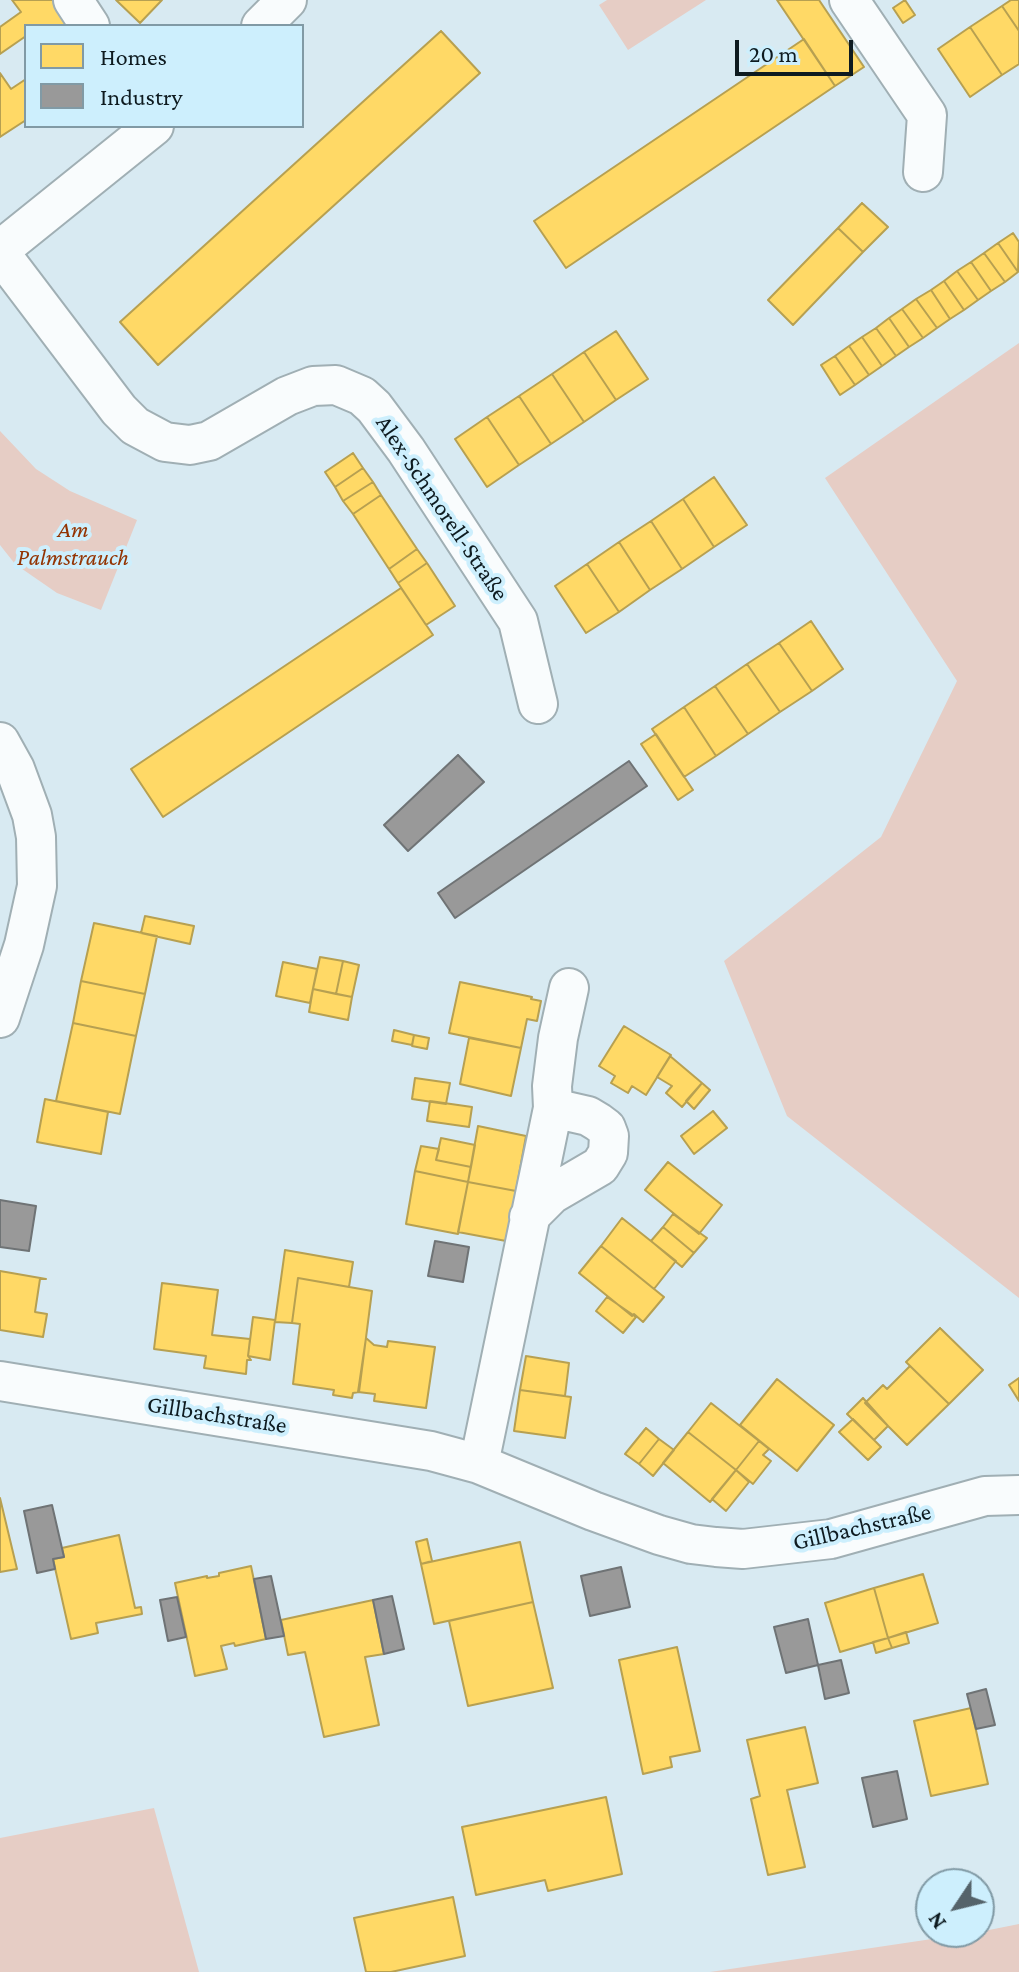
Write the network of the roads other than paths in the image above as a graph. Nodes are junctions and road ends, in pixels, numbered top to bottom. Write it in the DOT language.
graph roads {
  1 [pos="73,0"];
  2 [pos="287,0"];
  3 [pos="849,0"];
  4 [pos="89,24"];
  5 [pos="263,24"];
  6 [pos="152,128"];
  7 [pos="923,172"];
  8 [pos="0,251"];
  9 [pos="538,704"];
  10 [pos="0,742"];
  11 [pos="569,988"];
  12 [pos="0,1018"];
  13 [pos="553,1108"];
  14 [pos="529,1217"];
  15 [pos="0,1381"];
  16 [pos="479,1464"];
  17 [pos="1019,1495"];
  1 -- 4 [label="street"];
  2 -- 5 [label="street"];
  3 -- 7 [label="street"];
  6 -- 8 [label="street"];
  8 -- 9 [label="street, Alex-Schmorell-Straße"];
  10 -- 12 [label="street"];
  11 -- 13 [label="street"];
  13 -- 14 [label="street"];
  13 -- 14 [label="street"];
  14 -- 16 [label="street"];
  15 -- 16 [label="street, Gillbachstraße"];
  16 -- 17 [label="street, Gillbachstraße"];
}
